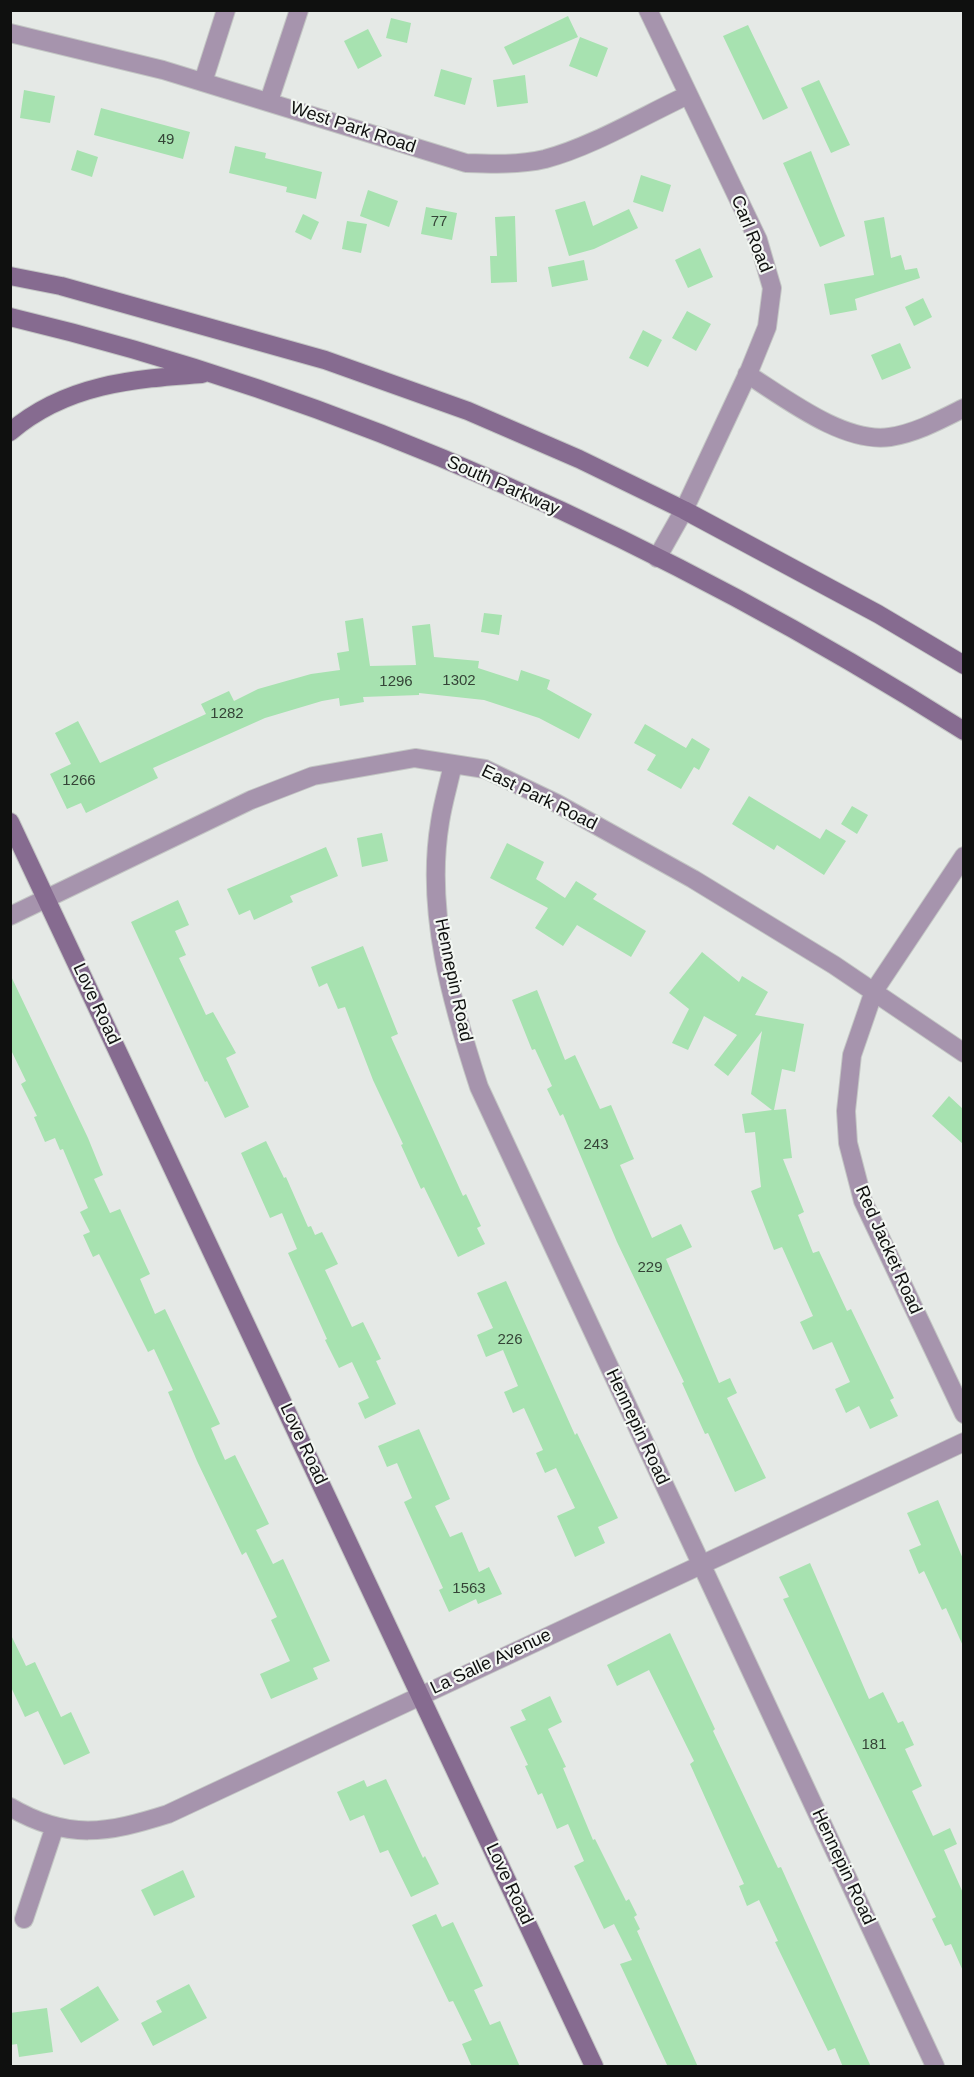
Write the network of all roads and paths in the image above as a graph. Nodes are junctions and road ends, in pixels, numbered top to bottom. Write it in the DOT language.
graph roads {
  1 [pos="226,10"];
  2 [pos="299,10"];
  3 [pos="648,10"];
  4 [pos="10,33"];
  5 [pos="203,82"];
  6 [pos="688,95"];
  7 [pos="269,101"];
  8 [pos="10,276"];
  9 [pos="10,317"];
  10 [pos="214,374"];
  11 [pos="747,374"];
  12 [pos="963,408"];
  13 [pos="10,432"];
  14 [pos="684,510"];
  15 [pos="657,558"];
  16 [pos="963,665"];
  17 [pos="963,731"];
  18 [pos="453,764"];
  19 [pos="10,822"];
  20 [pos="963,856"];
  21 [pos="46,899"];
  22 [pos="10,916"];
  23 [pos="874,991"];
  24 [pos="963,1053"];
  25 [pos="963,1414"];
  26 [pos="963,1442"];
  27 [pos="702,1565"];
  28 [pos="421,1695"];
  29 [pos="10,1807"];
  30 [pos="55,1826"];
  31 [pos="24,1919"];
  32 [pos="594,2067"];
  33 [pos="936,2067"];
  1 -- 5 [label="street"];
  2 -- 7 [label="street"];
  3 -- 6 [label="street, Carl Road"];
  4 -- 5 [label="street, West Park Road"];
  5 -- 7 [label="street, West Park Road"];
  6 -- 7 [label="street, West Park Road"];
  6 -- 11 [label="street, Carl Road"];
  8 -- 14 [label="main road"];
  9 -- 10 [label="main road, South Parkway"];
  10 -- 13 [label="main road"];
  10 -- 15 [label="main road, South Parkway"];
  11 -- 12 [label="street"];
  11 -- 14 [label="street, Carl Road"];
  14 -- 15 [label="street, Carl Road"];
  14 -- 16 [label="main road"];
  15 -- 17 [label="main road, South Parkway"];
  18 -- 21 [label="street, East Park Road"];
  18 -- 23 [label="street, East Park Road"];
  18 -- 27 [label="street, Hennepin Road"];
  19 -- 21 [label="main road, Love Road"];
  20 -- 23 [label="street, Red Jacket Road"];
  21 -- 22 [label="street, East Park Road"];
  21 -- 28 [label="main road, Love Road"];
  23 -- 24 [label="street, East Park Road"];
  23 -- 25 [label="street, Red Jacket Road"];
  26 -- 27 [label="street, La Salle Avenue"];
  27 -- 28 [label="street, La Salle Avenue"];
  27 -- 33 [label="street, Hennepin Road"];
  28 -- 30 [label="street, La Salle Avenue"];
  28 -- 32 [label="main road, Love Road"];
  29 -- 30 [label="street, La Salle Avenue"];
  30 -- 31 [label="street"];
}
